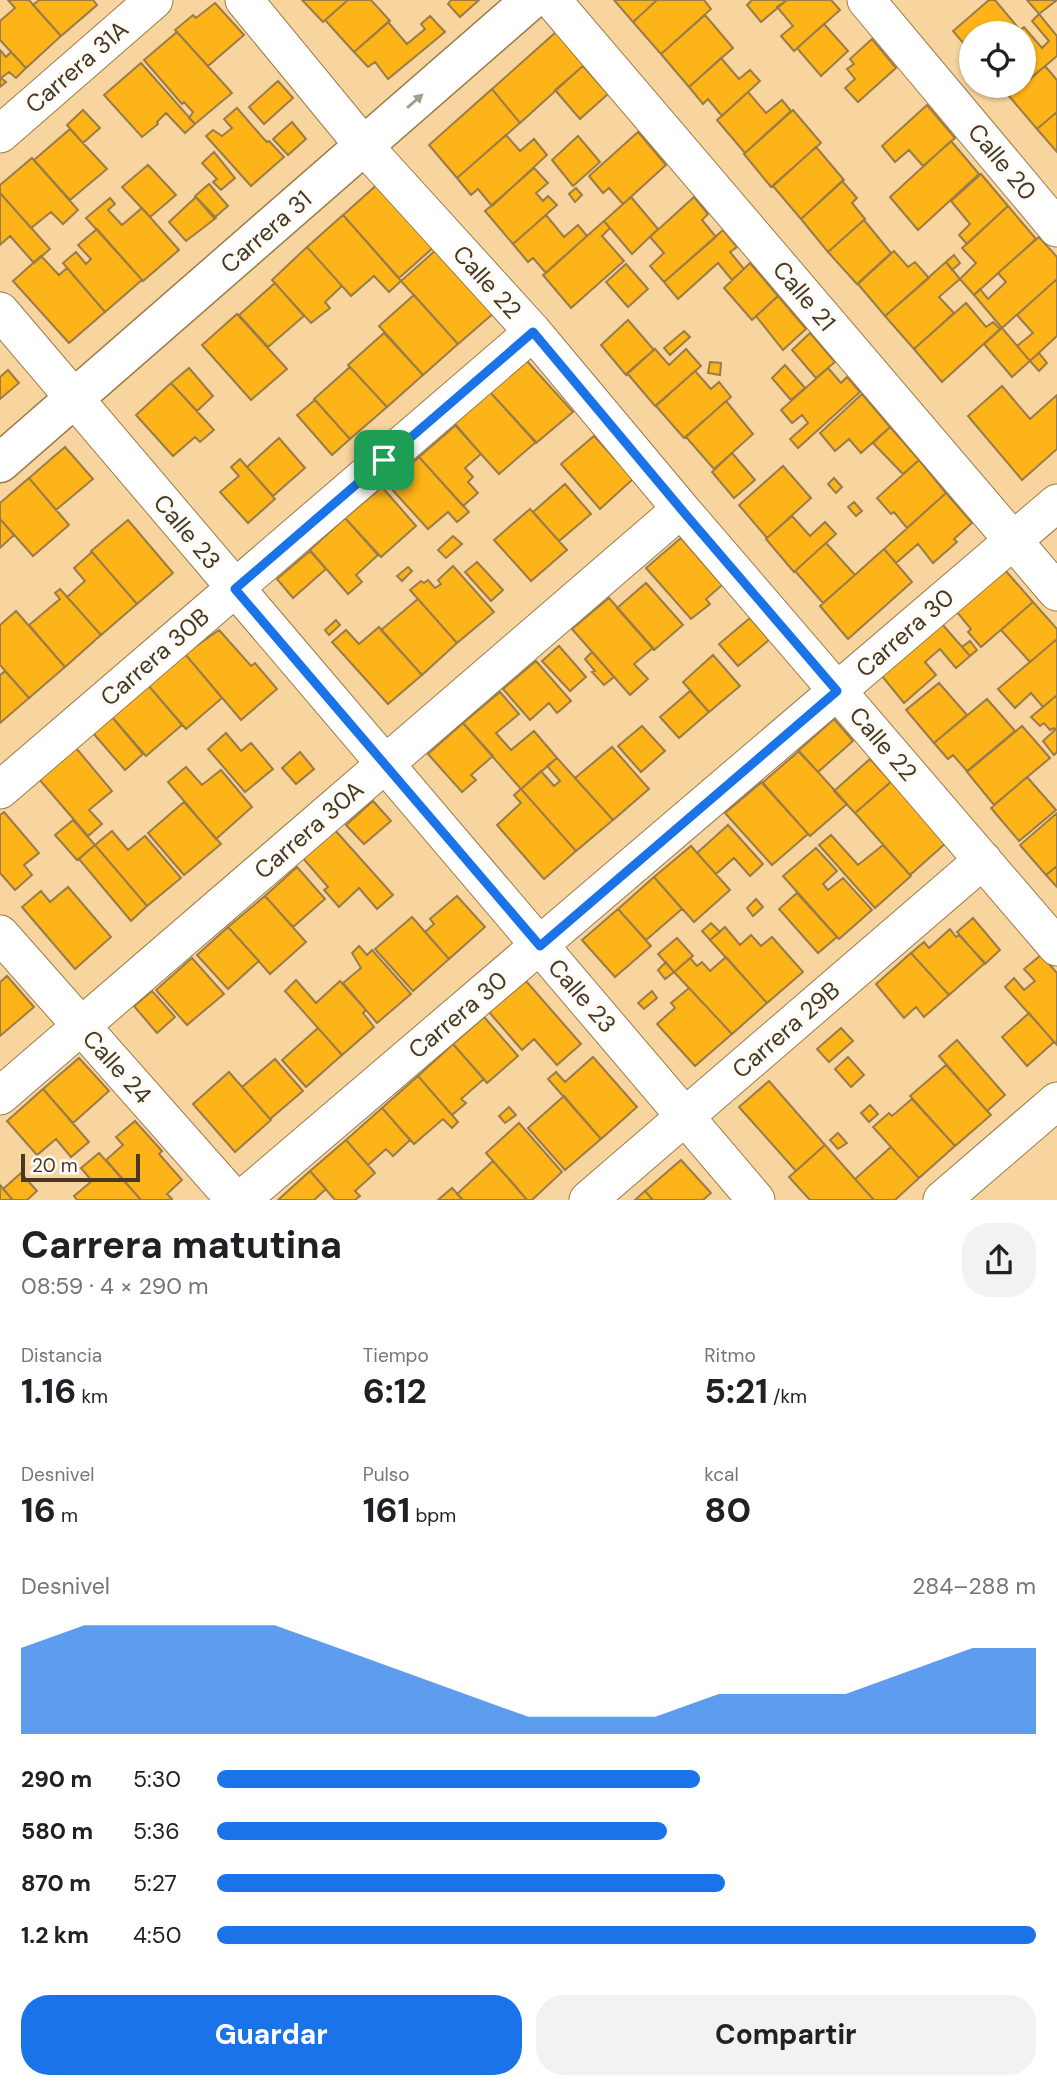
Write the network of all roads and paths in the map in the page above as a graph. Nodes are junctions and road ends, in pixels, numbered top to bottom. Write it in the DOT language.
graph roads {
  1 [pos="154,0"];
  2 [pos="244,0"];
  3 [pos="531,0"];
  4 [pos="552,0"];
  5 [pos="866,0"];
  6 [pos="0,134"];
  7 [pos="364,146"];
  8 [pos="1057,228"];
  9 [pos="0,311"];
  10 [pos="533,332"];
  11 [pos="76,398"];
  12 [pos="0,463"];
  13 [pos="1057,503"];
  14 [pos="681,509"];
  15 [pos="1013,540"];
  16 [pos="235,589"];
  17 [pos="1057,592"];
  18 [pos="837,691"];
  19 [pos="385,765"];
  20 [pos="0,790"];
  21 [pos="983,860"];
  22 [pos="0,934"];
  23 [pos="540,946"];
  24 [pos="1057,947"];
  25 [pos="81,1026"];
  26 [pos="0,1096"];
  27 [pos="1057,1101"];
  28 [pos="685,1116"];
  29 [pos="235,1200"];
  30 [pos="241,1200"];
  31 [pos="588,1200"];
  32 [pos="757,1200"];
  33 [pos="942,1200"];
  1 -- 6 [label="street, Carrera 31A"];
  2 -- 7 [label="street, Calle 22"];
  7 -- 3 [label="street, Carrera 31, one-way"];
  4 -- 15 [label="street, Calle 21"];
  5 -- 8 [label="street, Calle 20"];
  7 -- 10 [label="street, Calle 22"];
  7 -- 11 [label="street, Carrera 31"];
  9 -- 11 [label="street, Calle 23"];
  10 -- 14 [label="street, Calle 22"];
  10 -- 16 [label="street, Carrera 30B"];
  11 -- 12 [label="street, Carrera 31"];
  11 -- 16 [label="street, Calle 23"];
  13 -- 15 [label="street, Carrera 30"];
  14 -- 18 [label="street, Calle 22"];
  14 -- 19 [label="street, Carrera 30A"];
  15 -- 17 [label="street, Calle 21"];
  15 -- 18 [label="street, Carrera 30"];
  16 -- 19 [label="street, Calle 23"];
  16 -- 20 [label="street, Carrera 30B"];
  18 -- 21 [label="street, Calle 22"];
  18 -- 23 [label="street, Carrera 30"];
  19 -- 23 [label="street, Calle 23"];
  19 -- 25 [label="street, Carrera 30A"];
  21 -- 24 [label="street, Calle 22"];
  21 -- 28 [label="street, Carrera 29B"];
  22 -- 25 [label="street, Calle 24"];
  23 -- 28 [label="street, Calle 23"];
  23 -- 30 [label="street, Carrera 30"];
  25 -- 26 [label="street, Carrera 30A"];
  25 -- 29 [label="street, Calle 24"];
  27 -- 33 [label="street"];
  28 -- 31 [label="street, Carrera 29B"];
  28 -- 32 [label="street, Calle 23"];
}
